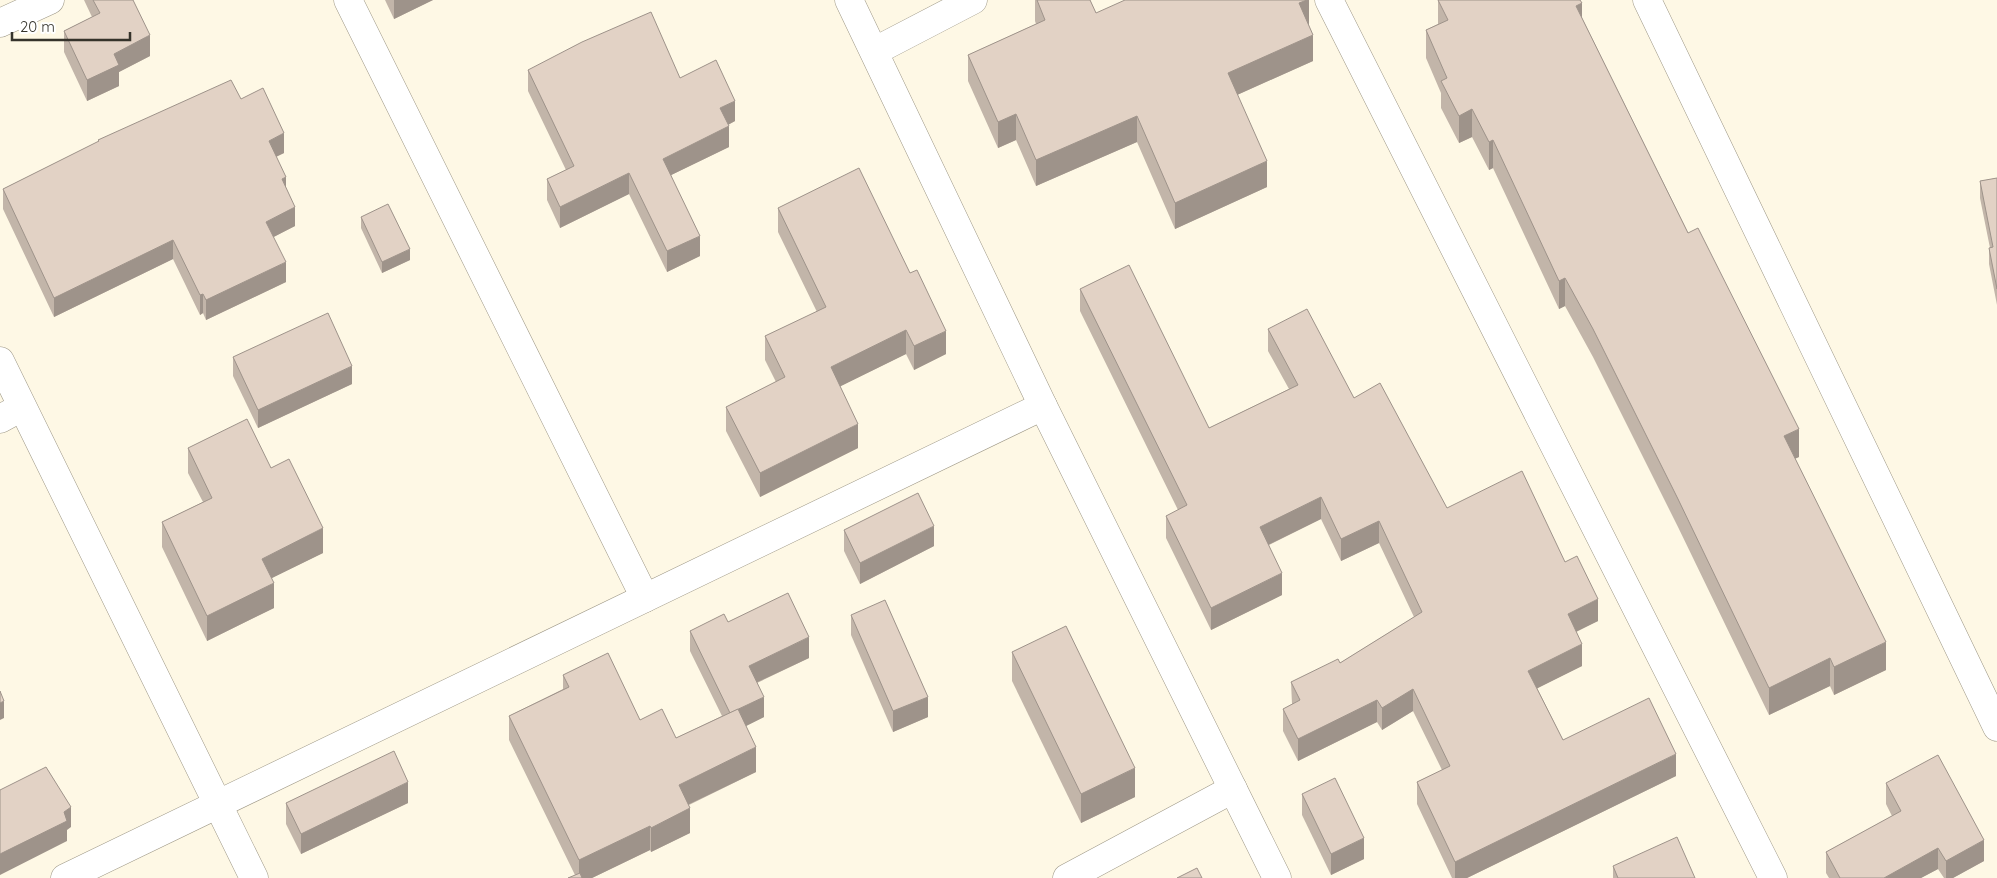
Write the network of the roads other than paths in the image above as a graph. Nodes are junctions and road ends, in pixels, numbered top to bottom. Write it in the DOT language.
graph roads {
  1 [pos="50,0"];
  2 [pos="348,0"];
  3 [pos="849,0"];
  4 [pos="973,0"];
  5 [pos="1329,0"];
  6 [pos="1647,0"];
  7 [pos="0,22"];
  8 [pos="875,52"];
  9 [pos="0,362"];
  10 [pos="1043,406"];
  11 [pos="11,413"];
  12 [pos="645,598"];
  13 [pos="1997,727"];
  14 [pos="1233,789"];
  15 [pos="217,803"];
  16 [pos="65,878"];
  17 [pos="254,878"];
  18 [pos="1067,878"];
  19 [pos="1277,878"];
  20 [pos="1773,878"];
  1 -- 7 [label="street"];
  2 -- 12 [label="street"];
  3 -- 8 [label="street"];
  4 -- 8 [label="street"];
  5 -- 20 [label="street"];
  6 -- 13 [label="street"];
  8 -- 10 [label="street"];
  9 -- 11 [label="street"];
  10 -- 12 [label="street"];
  10 -- 14 [label="street"];
  11 -- 15 [label="street"];
  12 -- 15 [label="street"];
  14 -- 18 [label="street"];
  14 -- 19 [label="street"];
  15 -- 16 [label="street"];
  15 -- 17 [label="street"];
}
